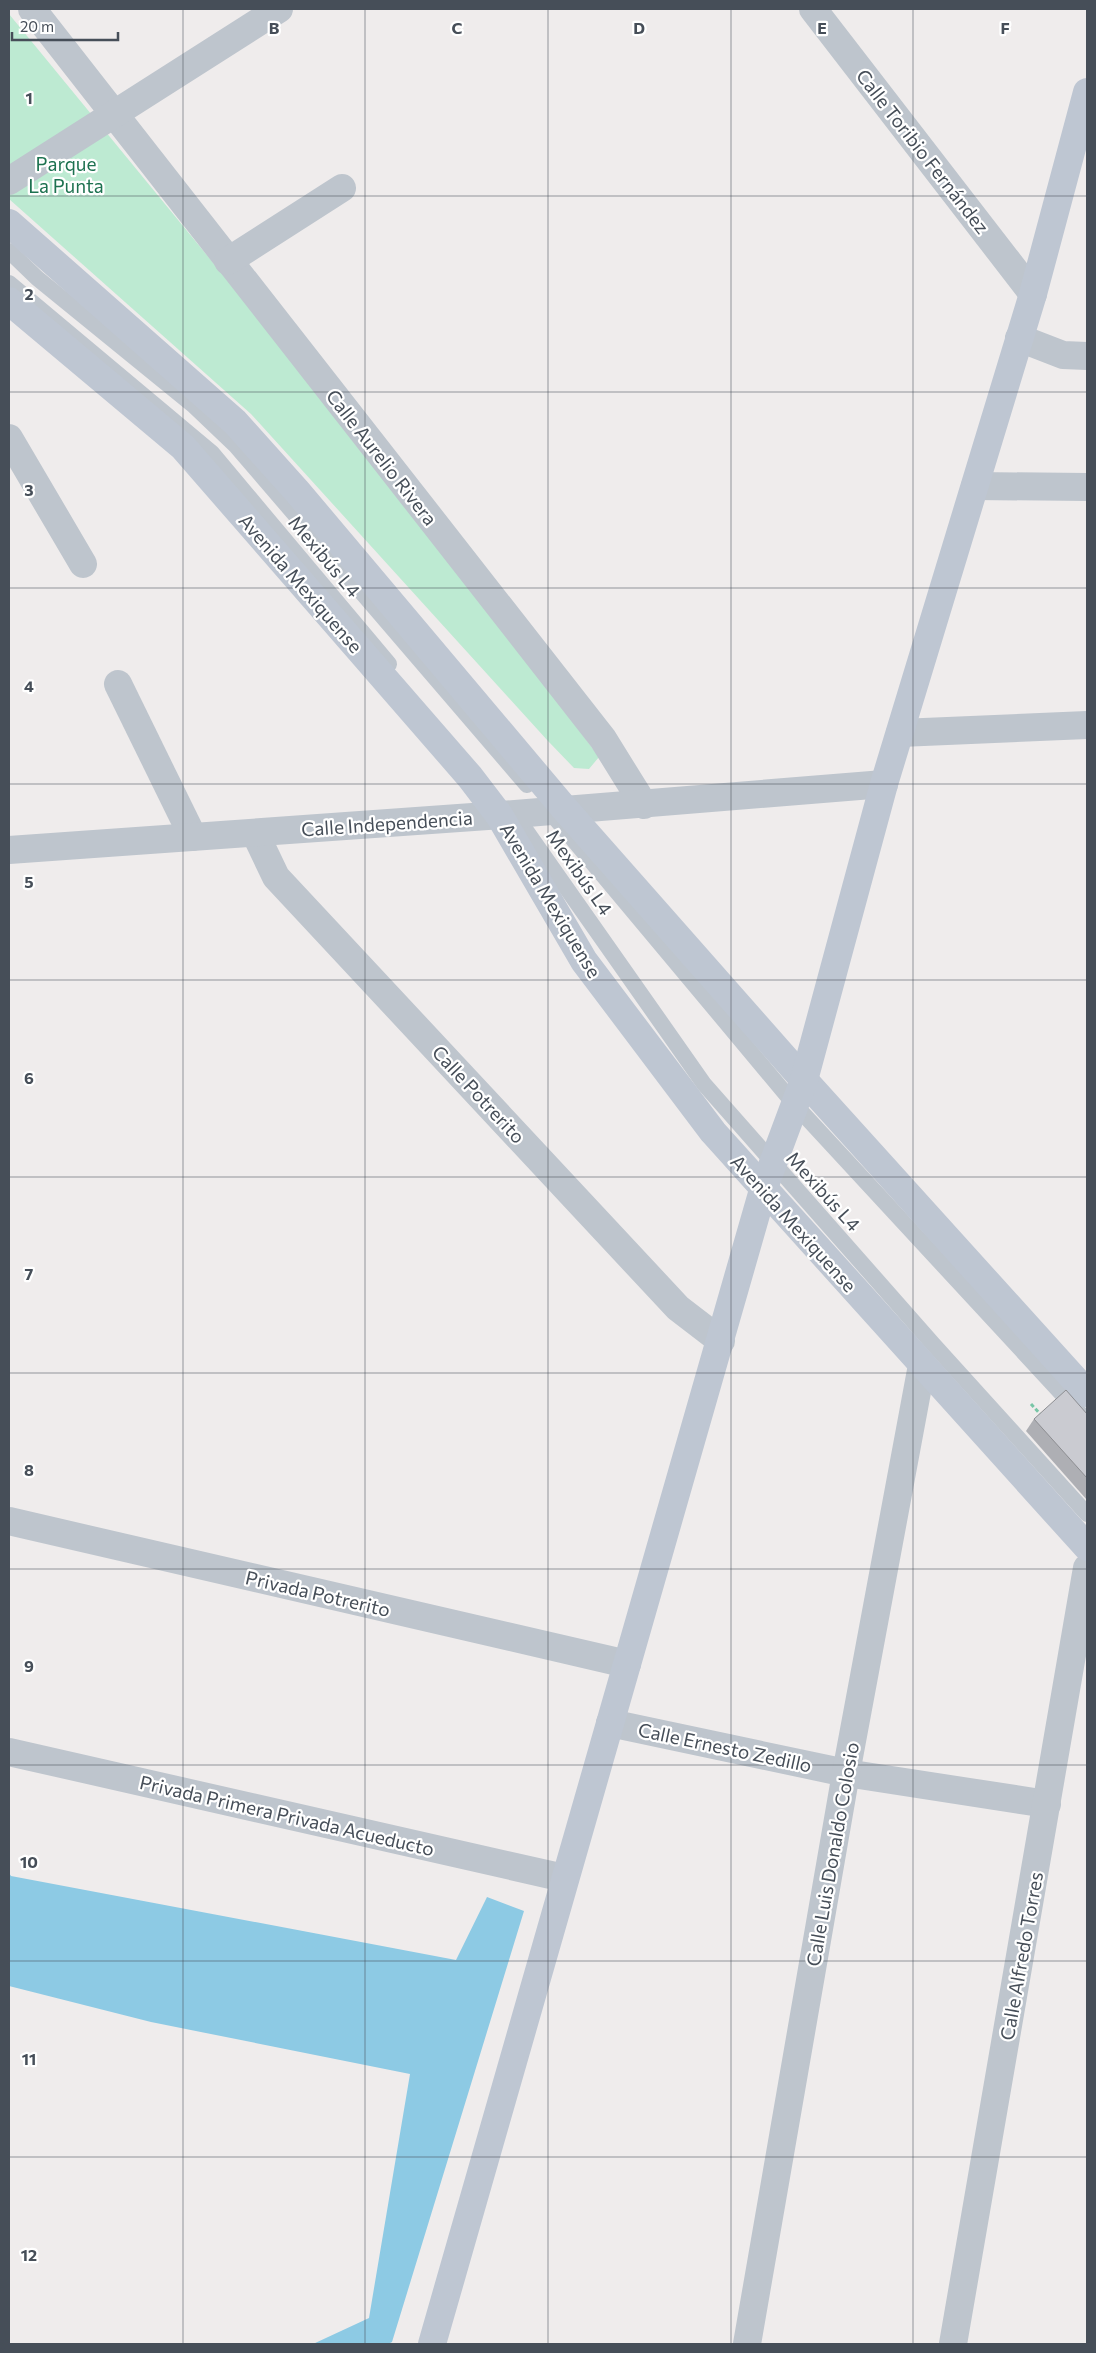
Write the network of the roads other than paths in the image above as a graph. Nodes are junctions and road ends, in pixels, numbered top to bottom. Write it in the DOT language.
graph roads {
  1 [pos="32,9"];
  2 [pos="279,9"];
  3 [pos="813,9"];
  4 [pos="1087,92"];
  5 [pos="114,115"];
  6 [pos="9,181"];
  7 [pos="342,188"];
  8 [pos="9,223"];
  9 [pos="9,251"];
  10 [pos="228,261"];
  11 [pos="9,283"];
  12 [pos="1033,294"];
  13 [pos="9,301"];
  14 [pos="1019,338"];
  15 [pos="1087,356"];
  16 [pos="9,438"];
  17 [pos="975,486"];
  18 [pos="1087,487"];
  19 [pos="83,564"];
  20 [pos="118,684"];
  21 [pos="1087,725"];
  22 [pos="900,733"];
  23 [pos="884,784"];
  24 [pos="644,805"];
  25 [pos="556,809"];
  26 [pos="507,814"];
  27 [pos="255,832"];
  28 [pos="193,837"];
  29 [pos="9,850"];
  30 [pos="804,1080"];
  31 [pos="795,1105"];
  32 [pos="773,1164"];
  33 [pos="763,1190"];
  34 [pos="721,1341"];
  35 [pos="922,1365"];
  36 [pos="1087,1393"];
  37 [pos="1087,1421"];
  38 [pos="1087,1514"];
  39 [pos="9,1521"];
  40 [pos="1087,1547"];
  41 [pos="1087,1568"];
  42 [pos="626,1664"];
  43 [pos="610,1723"];
  44 [pos="9,1752"];
  45 [pos="846,1773"];
  46 [pos="1048,1804"];
  47 [pos="564,1878"];
  48 [pos="432,2344"];
  49 [pos="747,2344"];
  50 [pos="952,2344"];
  1 -- 5 [label="street, Calle Aurelio Rivera"];
  2 -- 5 [label="street"];
  3 -- 12 [label="street, Calle Toribio Fernández"];
  4 -- 12 [label="main road"];
  5 -- 6 [label="street"];
  5 -- 10 [label="street, Calle Aurelio Rivera"];
  7 -- 10 [label="street"];
  8 -- 25 [label="main road"];
  9 -- 25 [label="lane, Mexibús L4"];
  10 -- 24 [label="street, Calle Aurelio Rivera"];
  11 -- 26 [label="lane, Mexibús L4"];
  12 -- 14 [label="main road"];
  13 -- 26 [label="main road, Avenida Mexiquense"];
  14 -- 15 [label="street"];
  14 -- 17 [label="main road"];
  16 -- 19 [label="street"];
  17 -- 18 [label="street"];
  17 -- 22 [label="main road"];
  20 -- 28 [label="street"];
  21 -- 22 [label="street"];
  22 -- 23 [label="main road"];
  23 -- 24 [label="street, Calle Independencia"];
  23 -- 30 [label="main road"];
  24 -- 25 [label="street, Calle Independencia"];
  25 -- 26 [label="street, Calle Independencia"];
  25 -- 30 [label="main road"];
  25 -- 31 [label="lane, Mexibús L4"];
  26 -- 27 [label="street, Calle Independencia"];
  26 -- 32 [label="lane, Mexibús L4"];
  26 -- 33 [label="main road, Avenida Mexiquense"];
  27 -- 28 [label="street, Calle Independencia"];
  27 -- 34 [label="street, Calle Potrerito"];
  28 -- 29 [label="street, Calle Independencia"];
  30 -- 31 [label="main road"];
  30 -- 36 [label="main road"];
  31 -- 32 [label="main road"];
  31 -- 37 [label="lane, Mexibús L4"];
  32 -- 33 [label="main road"];
  32 -- 38 [label="lane, Mexibús L4"];
  33 -- 34 [label="main road"];
  33 -- 35 [label="main road, Avenida Mexiquense"];
  34 -- 42 [label="main road"];
  35 -- 40 [label="main road, Avenida Mexiquense"];
  35 -- 45 [label="street, Calle Luis Donaldo Colosio"];
  39 -- 42 [label="street, Privada Potrerito"];
  41 -- 46 [label="street, Calle Alfredo Torres"];
  42 -- 43 [label="main road"];
  43 -- 45 [label="street, Calle Ernesto Zedillo"];
  43 -- 47 [label="main road"];
  44 -- 47 [label="street, Privada Primera Privada Acueducto"];
  45 -- 46 [label="street, Calle Ernesto Zedillo"];
  45 -- 49 [label="street, Calle Luis Donaldo Colosio"];
  46 -- 50 [label="street, Calle Alfredo Torres"];
  47 -- 48 [label="main road"];
}
